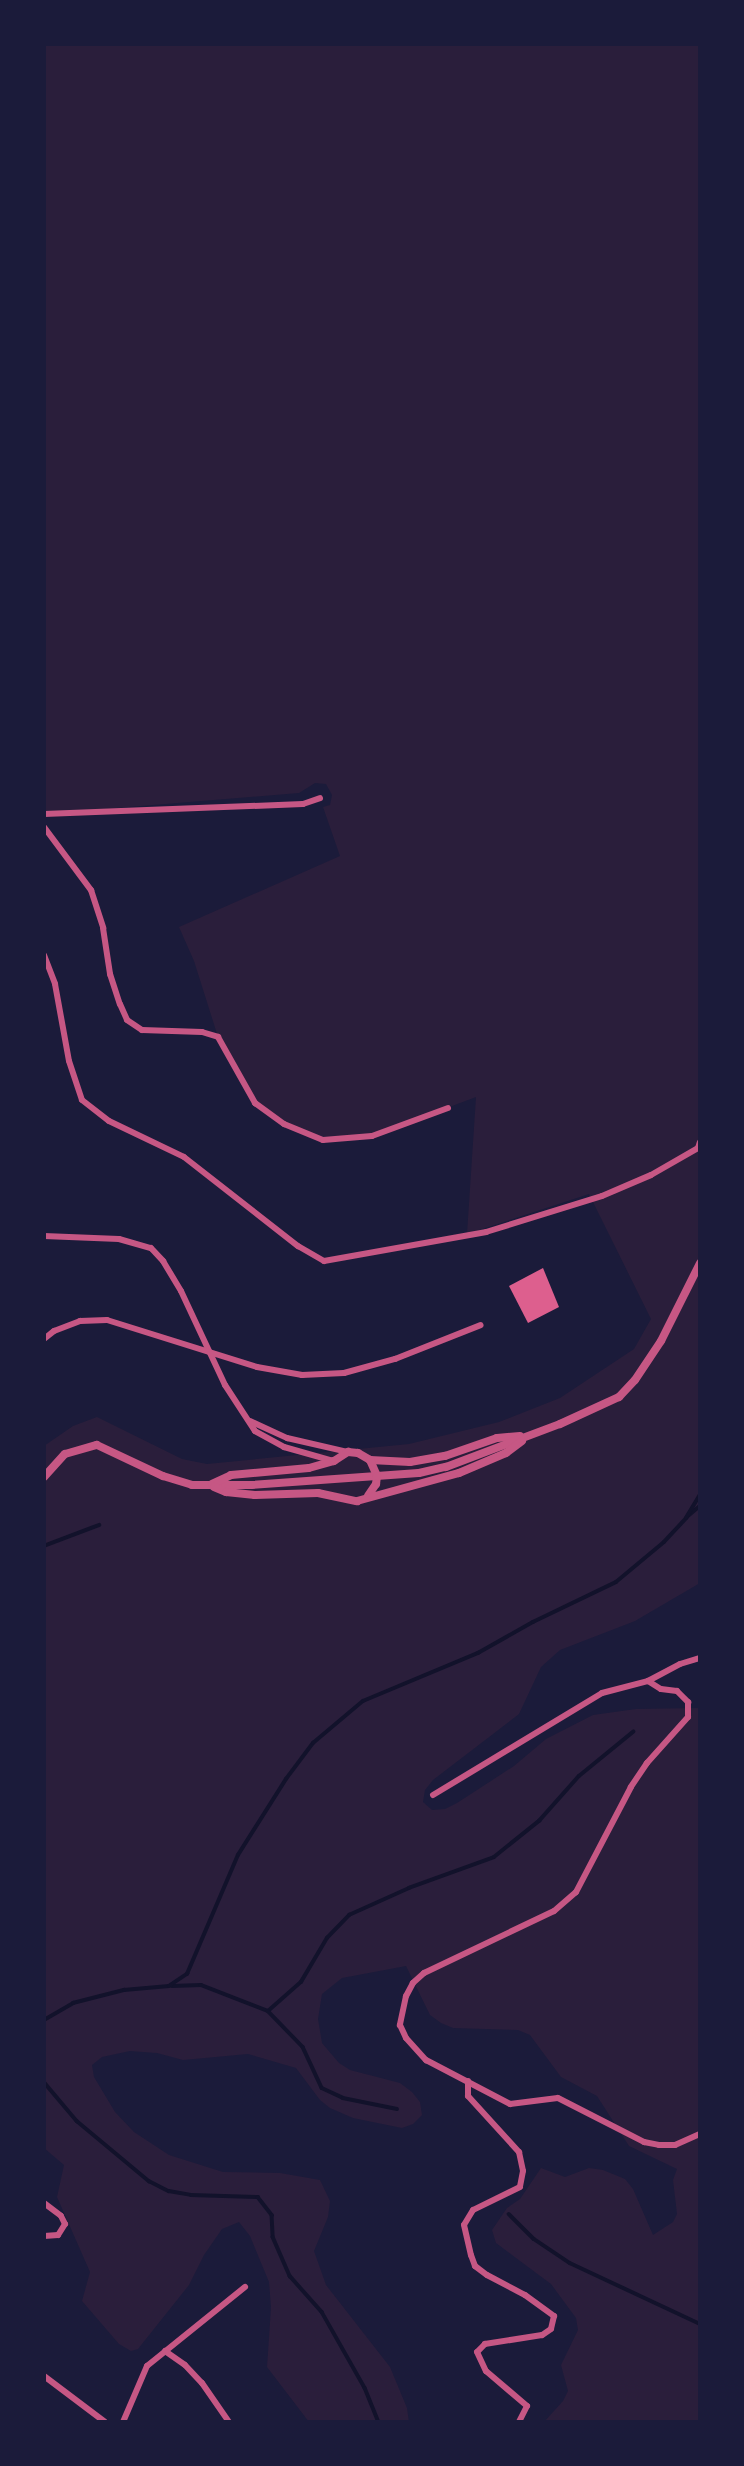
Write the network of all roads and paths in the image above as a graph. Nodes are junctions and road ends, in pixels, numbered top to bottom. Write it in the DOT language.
graph roads {
  1 [pos="320,798"];
  2 [pos="44,814"];
  3 [pos="44,827"];
  4 [pos="44,955"];
  5 [pos="448,1108"];
  6 [pos="700,1142"];
  7 [pos="44,1236"];
  8 [pos="700,1263"];
  9 [pos="481,1325"];
  10 [pos="44,1339"];
  11 [pos="210,1353"];
  12 [pos="248,1420"];
  13 [pos="530,1435"];
  14 [pos="348,1452"];
  15 [pos="370,1460"];
  16 [pos="334,1461"];
  17 [pos="377,1476"];
  18 [pos="44,1478"];
  19 [pos="330,1479"];
  20 [pos="209,1485"];
  21 [pos="338,1497"];
  22 [pos="366,1498"];
  23 [pos="700,1658"];
  24 [pos="648,1681"];
  25 [pos="433,1795"];
  26 [pos="468,2081"];
  27 [pos="700,2134"];
  28 [pos="44,2203"];
  29 [pos="44,2236"];
  30 [pos="245,2287"];
  31 [pos="164,2351"];
  32 [pos="44,2376"];
  33 [pos="105,2422"];
  34 [pos="122,2422"];
  35 [pos="229,2422"];
  36 [pos="519,2422"];
  1 -- 2 [label="street"];
  3 -- 5 [label="street"];
  4 -- 6 [label="street"];
  7 -- 11 [label="street"];
  8 -- 13 [label="street"];
  9 -- 11 [label="street"];
  10 -- 11 [label="street"];
  11 -- 12 [label="street"];
  12 -- 14 [label="street"];
  12 -- 16 [label="street"];
  13 -- 15 [label="street"];
  13 -- 17 [label="street"];
  13 -- 22 [label="street"];
  14 -- 15 [label="street"];
  14 -- 16 [label="street"];
  15 -- 17 [label="street"];
  16 -- 19 [label="street"];
  16 -- 20 [label="street"];
  17 -- 19 [label="street"];
  17 -- 22 [label="street"];
  18 -- 20 [label="street"];
  19 -- 20 [label="street"];
  19 -- 21 [label="street"];
  20 -- 21 [label="street"];
  21 -- 22 [label="street"];
  23 -- 24 [label="street"];
  24 -- 25 [label="street"];
  24 -- 26 [label="street"];
  26 -- 27 [label="street"];
  26 -- 36 [label="street"];
  28 -- 29 [label="street"];
  30 -- 31 [label="street"];
  31 -- 34 [label="street"];
  31 -- 35 [label="street"];
  32 -- 33 [label="street"];
}
